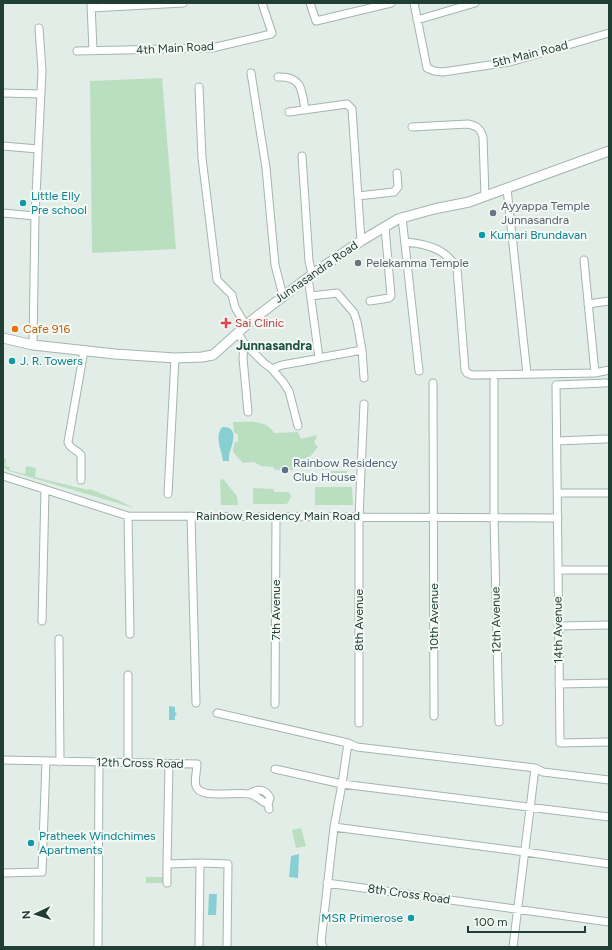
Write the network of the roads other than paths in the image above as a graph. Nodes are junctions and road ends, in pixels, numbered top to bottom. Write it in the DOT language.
graph roads {
  1 [pos="183,3"];
  2 [pos="262,3"];
  3 [pos="310,3"];
  4 [pos="391,3"];
  5 [pos="414,3"];
  6 [pos="475,3"];
  7 [pos="91,5"];
  8 [pos="362,6"];
  9 [pos="417,20"];
  10 [pos="39,28"];
  11 [pos="609,33"];
  12 [pos="77,51"];
  13 [pos="93,51"];
  14 [pos="251,73"];
  15 [pos="278,77"];
  16 [pos="200,87"];
  17 [pos="3,93"];
  18 [pos="40,94"];
  19 [pos="305,110"];
  20 [pos="289,112"];
  21 [pos="412,128"];
  22 [pos="3,146"];
  23 [pos="38,149"];
  24 [pos="609,151"];
  25 [pos="302,156"];
  26 [pos="398,173"];
  27 [pos="507,189"];
  28 [pos="358,196"];
  29 [pos="485,197"];
  30 [pos="3,213"];
  31 [pos="36,216"];
  32 [pos="402,217"];
  33 [pos="385,227"];
  34 [pos="361,241"];
  35 [pos="405,242"];
  36 [pos="584,260"];
  37 [pos="310,276"];
  38 [pos="283,296"];
  39 [pos="311,296"];
  40 [pos="370,301"];
  41 [pos="609,301"];
  42 [pos="588,304"];
  43 [pos="246,326"];
  44 [pos="238,333"];
  45 [pos="3,338"];
  46 [pos="244,343"];
  47 [pos="33,345"];
  48 [pos="362,350"];
  49 [pos="84,351"];
  50 [pos="175,358"];
  51 [pos="319,358"];
  52 [pos="272,368"];
  53 [pos="609,370"];
  54 [pos="419,371"];
  55 [pos="596,373"];
  56 [pos="527,374"];
  57 [pos="364,378"];
  58 [pos="494,381"];
  59 [pos="433,383"];
  60 [pos="606,383"];
  61 [pos="364,404"];
  62 [pos="248,412"];
  63 [pos="298,426"];
  64 [pos="606,439"];
  65 [pos="557,441"];
  66 [pos="3,476"];
  67 [pos="80,480"];
  68 [pos="45,490"];
  69 [pos="558,493"];
  70 [pos="609,493"];
  71 [pos="168,494"];
  72 [pos="128,516"];
  73 [pos="191,516"];
  74 [pos="276,517"];
  75 [pos="359,517"];
  76 [pos="434,517"];
  77 [pos="494,517"];
  78 [pos="558,518"];
  79 [pos="558,570"];
  80 [pos="609,570"];
  81 [pos="42,621"];
  82 [pos="609,624"];
  83 [pos="558,626"];
  84 [pos="130,634"];
  85 [pos="59,639"];
  86 [pos="128,675"];
  87 [pos="609,683"];
  88 [pos="559,684"];
  89 [pos="196,703"];
  90 [pos="275,704"];
  91 [pos="217,714"];
  92 [pos="434,716"];
  93 [pos="499,722"];
  94 [pos="359,723"];
  95 [pos="609,742"];
  96 [pos="348,743"];
  97 [pos="3,760"];
  98 [pos="46,761"];
  99 [pos="60,762"];
  100 [pos="99,762"];
  101 [pos="128,763"];
  102 [pos="169,764"];
  103 [pos="535,768"];
  104 [pos="275,769"];
  105 [pos="609,780"];
  106 [pos="342,784"];
  107 [pos="269,806"];
  108 [pos="530,808"];
  109 [pos="609,817"];
  110 [pos="334,827"];
  111 [pos="525,852"];
  112 [pos="200,863"];
  113 [pos="167,864"];
  114 [pos="609,864"];
  115 [pos="3,873"];
  116 [pos="167,883"];
  117 [pos="327,883"];
  118 [pos="518,909"];
  119 [pos="609,922"];
  120 [pos="98,947"];
  121 [pos="199,947"];
  122 [pos="227,947"];
  123 [pos="323,947"];
  124 [pos="513,947"];
  1 -- 7 [label="street"];
  2 -- 13 [label="street, 4th Main Road"];
  3 -- 8 [label="street"];
  4 -- 8 [label="street"];
  5 -- 9 [label="street"];
  6 -- 9 [label="street"];
  7 -- 13 [label="street"];
  9 -- 11 [label="street, 5th Main Road"];
  10 -- 18 [label="street"];
  12 -- 13 [label="street, 4th Main Road"];
  14 -- 38 [label="street"];
  15 -- 19 [label="street"];
  16 -- 43 [label="street"];
  17 -- 18 [label="street"];
  18 -- 23 [label="street"];
  19 -- 20 [label="street"];
  19 -- 28 [label="street"];
  21 -- 29 [label="street"];
  22 -- 23 [label="street"];
  23 -- 31 [label="street"];
  24 -- 27 [label="street, Junnasandra Road"];
  25 -- 37 [label="street"];
  26 -- 28 [label="street"];
  27 -- 29 [label="street, Junnasandra Road"];
  27 -- 56 [label="street"];
  28 -- 34 [label="street"];
  29 -- 32 [label="street, Junnasandra Road"];
  30 -- 31 [label="street"];
  31 -- 47 [label="street"];
  32 -- 33 [label="street, Junnasandra Road"];
  32 -- 35 [label="street"];
  33 -- 34 [label="street, Junnasandra Road"];
  33 -- 40 [label="street"];
  34 -- 37 [label="street, Junnasandra Road"];
  35 -- 54 [label="street"];
  35 -- 56 [label="street"];
  36 -- 42 [label="street"];
  37 -- 38 [label="street, Junnasandra Road"];
  37 -- 39 [label="street"];
  38 -- 43 [label="street, Junnasandra Road"];
  39 -- 48 [label="street"];
  39 -- 51 [label="street"];
  41 -- 42 [label="street"];
  42 -- 55 [label="street"];
  43 -- 44 [label="street, Junnasandra Road"];
  44 -- 46 [label="street"];
  44 -- 50 [label="street, Junnasandra Road"];
  45 -- 47 [label="street, Junnasandra Road"];
  46 -- 52 [label="street"];
  46 -- 62 [label="street"];
  47 -- 49 [label="street, Junnasandra Road"];
  48 -- 51 [label="street"];
  48 -- 57 [label="street"];
  49 -- 50 [label="street, Junnasandra Road"];
  49 -- 67 [label="street"];
  50 -- 71 [label="street"];
  51 -- 52 [label="street"];
  52 -- 63 [label="street"];
  53 -- 55 [label="street"];
  55 -- 56 [label="street"];
  58 -- 77 [label="street, 12th Avenue"];
  59 -- 76 [label="street, 10th Avenue"];
  60 -- 65 [label="street, 14th Avenue"];
  61 -- 75 [label="street, 8th Avenue"];
  64 -- 65 [label="street"];
  65 -- 69 [label="street, 14th Avenue"];
  66 -- 68 [label="street, Rainbow Residency Main Road"];
  68 -- 72 [label="street, Rainbow Residency Main Road"];
  68 -- 81 [label="street"];
  69 -- 70 [label="street"];
  69 -- 78 [label="street, 14th Avenue"];
  72 -- 73 [label="street, Rainbow Residency Main Road"];
  72 -- 84 [label="street"];
  73 -- 74 [label="street, Rainbow Residency Main Road"];
  73 -- 89 [label="street"];
  74 -- 75 [label="street, Rainbow Residency Main Road"];
  74 -- 90 [label="street, 7th Avenue"];
  75 -- 76 [label="street, Rainbow Residency Main Road"];
  75 -- 94 [label="street, 8th Avenue"];
  76 -- 77 [label="street, Rainbow Residency Main Road"];
  76 -- 92 [label="street, 10th Avenue"];
  77 -- 78 [label="street, Rainbow Residency Main Road"];
  77 -- 93 [label="street, 12th Avenue"];
  78 -- 79 [label="street, 14th Avenue"];
  79 -- 80 [label="street"];
  79 -- 83 [label="street, 14th Avenue"];
  82 -- 83 [label="street"];
  83 -- 88 [label="street, 14th Avenue"];
  85 -- 99 [label="street"];
  86 -- 101 [label="street"];
  87 -- 88 [label="street"];
  88 -- 95 [label="street, 14th Avenue"];
  91 -- 96 [label="street"];
  96 -- 103 [label="street"];
  96 -- 106 [label="street"];
  97 -- 98 [label="street, 12th Cross Road"];
  98 -- 99 [label="street, 12th Cross Road"];
  98 -- 115 [label="street"];
  99 -- 100 [label="street, 12th Cross Road"];
  100 -- 101 [label="street, 12th Cross Road"];
  100 -- 120 [label="street"];
  101 -- 102 [label="street, 12th Cross Road"];
  102 -- 107 [label="street, 12th Cross Road"];
  102 -- 113 [label="street"];
  103 -- 105 [label="street"];
  103 -- 108 [label="street"];
  104 -- 106 [label="street"];
  106 -- 108 [label="street"];
  106 -- 110 [label="street"];
  108 -- 109 [label="street"];
  108 -- 111 [label="street"];
  110 -- 111 [label="street"];
  110 -- 117 [label="street"];
  111 -- 114 [label="street"];
  111 -- 118 [label="street"];
  112 -- 113 [label="street"];
  112 -- 121 [label="street"];
  112 -- 122 [label="street"];
  113 -- 116 [label="street"];
  117 -- 118 [label="street, 8th Cross Road"];
  117 -- 123 [label="street"];
  118 -- 119 [label="street, 8th Cross Road"];
  118 -- 124 [label="street"];
}
